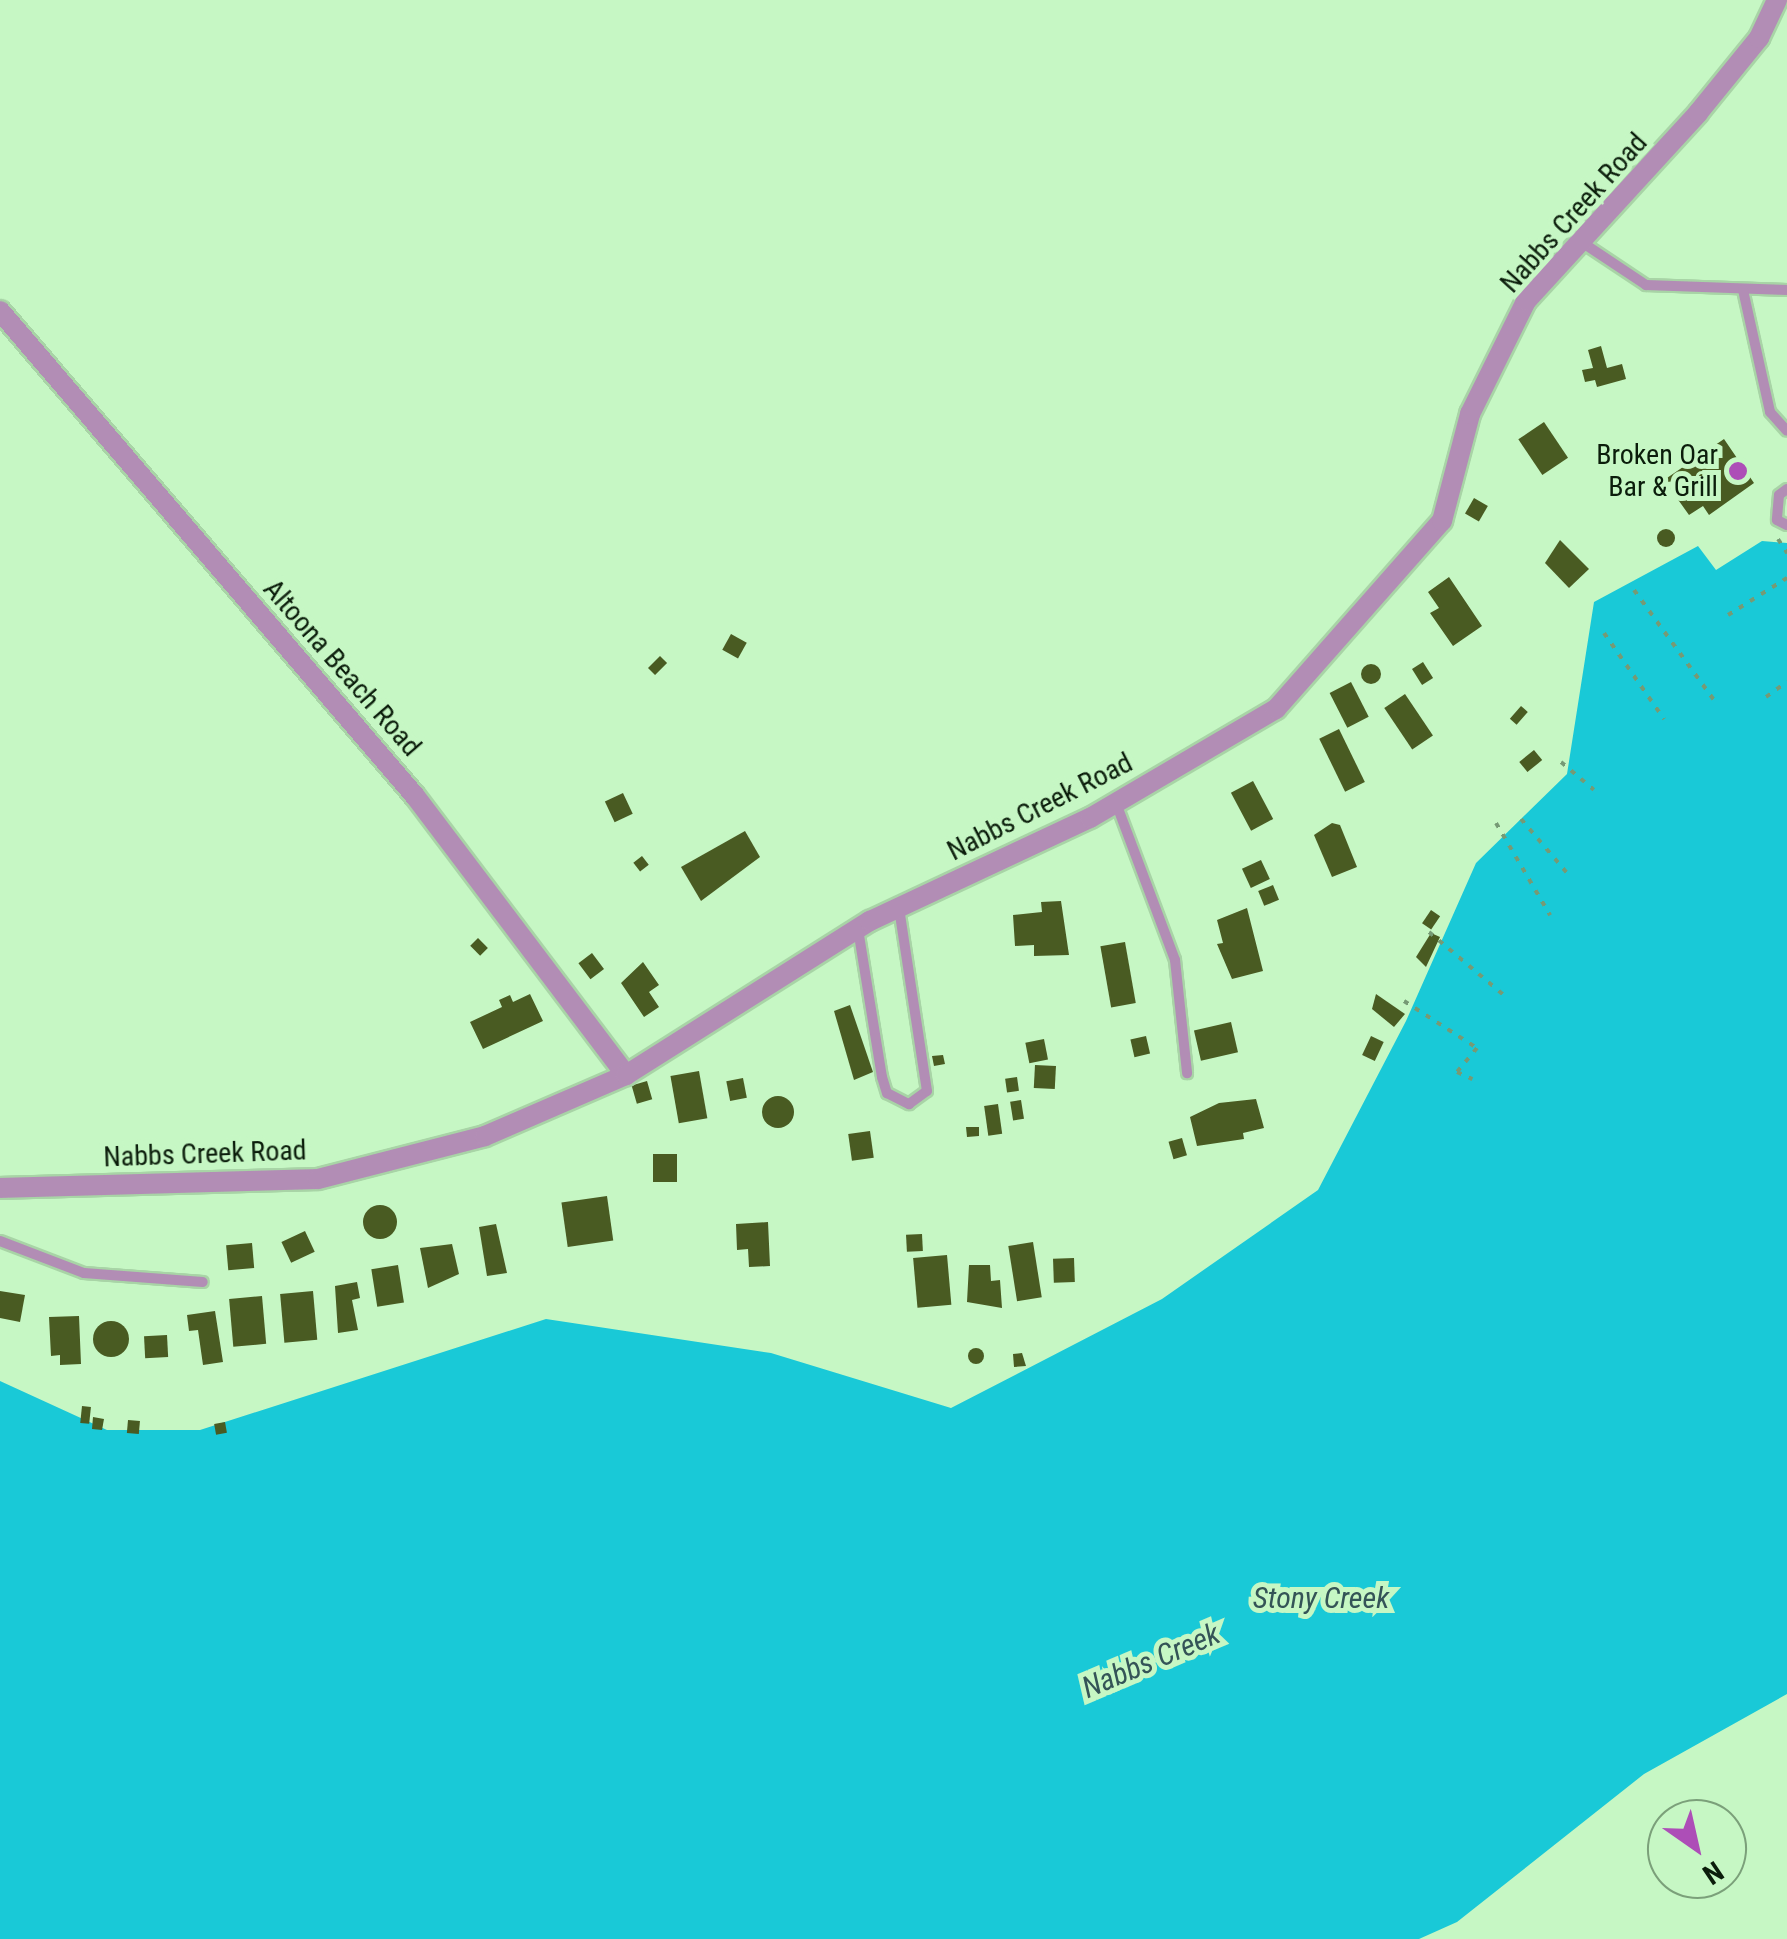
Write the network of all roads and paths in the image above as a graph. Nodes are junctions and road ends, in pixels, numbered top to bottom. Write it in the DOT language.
graph roads {
  1 [pos="1777,0"];
  2 [pos="1583,244"];
  3 [pos="1744,290"];
  4 [pos="1787,290"];
  5 [pos="0,311"];
  6 [pos="1787,431"];
  7 [pos="1787,489"];
  8 [pos="1787,524"];
  9 [pos="1775,535"];
  10 [pos="1787,553"];
  11 [pos="1787,578"];
  12 [pos="1634,590"];
  13 [pos="1728,615"];
  14 [pos="1604,633"];
  15 [pos="1787,682"];
  16 [pos="1766,696"];
  17 [pos="1714,700"];
  18 [pos="1664,719"];
  19 [pos="1561,762"];
  20 [pos="1594,790"];
  21 [pos="1116,803"];
  22 [pos="1521,819"];
  23 [pos="1496,823"];
  24 [pos="1567,873"];
  25 [pos="899,907"];
  26 [pos="1550,915"];
  27 [pos="858,929"];
  28 [pos="1429,932"];
  29 [pos="1507,998"];
  30 [pos="1404,1001"];
  31 [pos="626,1074"];
  32 [pos="1188,1074"];
  33 [pos="1472,1079"];
  34 [pos="0,1188"];
  35 [pos="0,1241"];
  36 [pos="203,1282"];
  1 -- 2 [label="street, Nabbs Creek Road"];
  2 -- 3 [label="lane"];
  2 -- 21 [label="street, Nabbs Creek Road"];
  3 -- 4 [label="lane"];
  3 -- 6 [label="lane"];
  5 -- 31 [label="street, Altoona Beach Road"];
  7 -- 8 [label="lane"];
  9 -- 10 [label="path"];
  11 -- 13 [label="path"];
  12 -- 17 [label="path"];
  14 -- 18 [label="path"];
  15 -- 16 [label="path"];
  19 -- 20 [label="path"];
  21 -- 25 [label="street, Nabbs Creek Road"];
  21 -- 32 [label="lane"];
  22 -- 24 [label="path"];
  23 -- 26 [label="path"];
  25 -- 27 [label="street, Nabbs Creek Road"];
  25 -- 27 [label="lane"];
  27 -- 31 [label="street, Nabbs Creek Road"];
  28 -- 29 [label="path"];
  30 -- 33 [label="path"];
  31 -- 34 [label="street, Nabbs Creek Road"];
  35 -- 36 [label="lane"];
}
